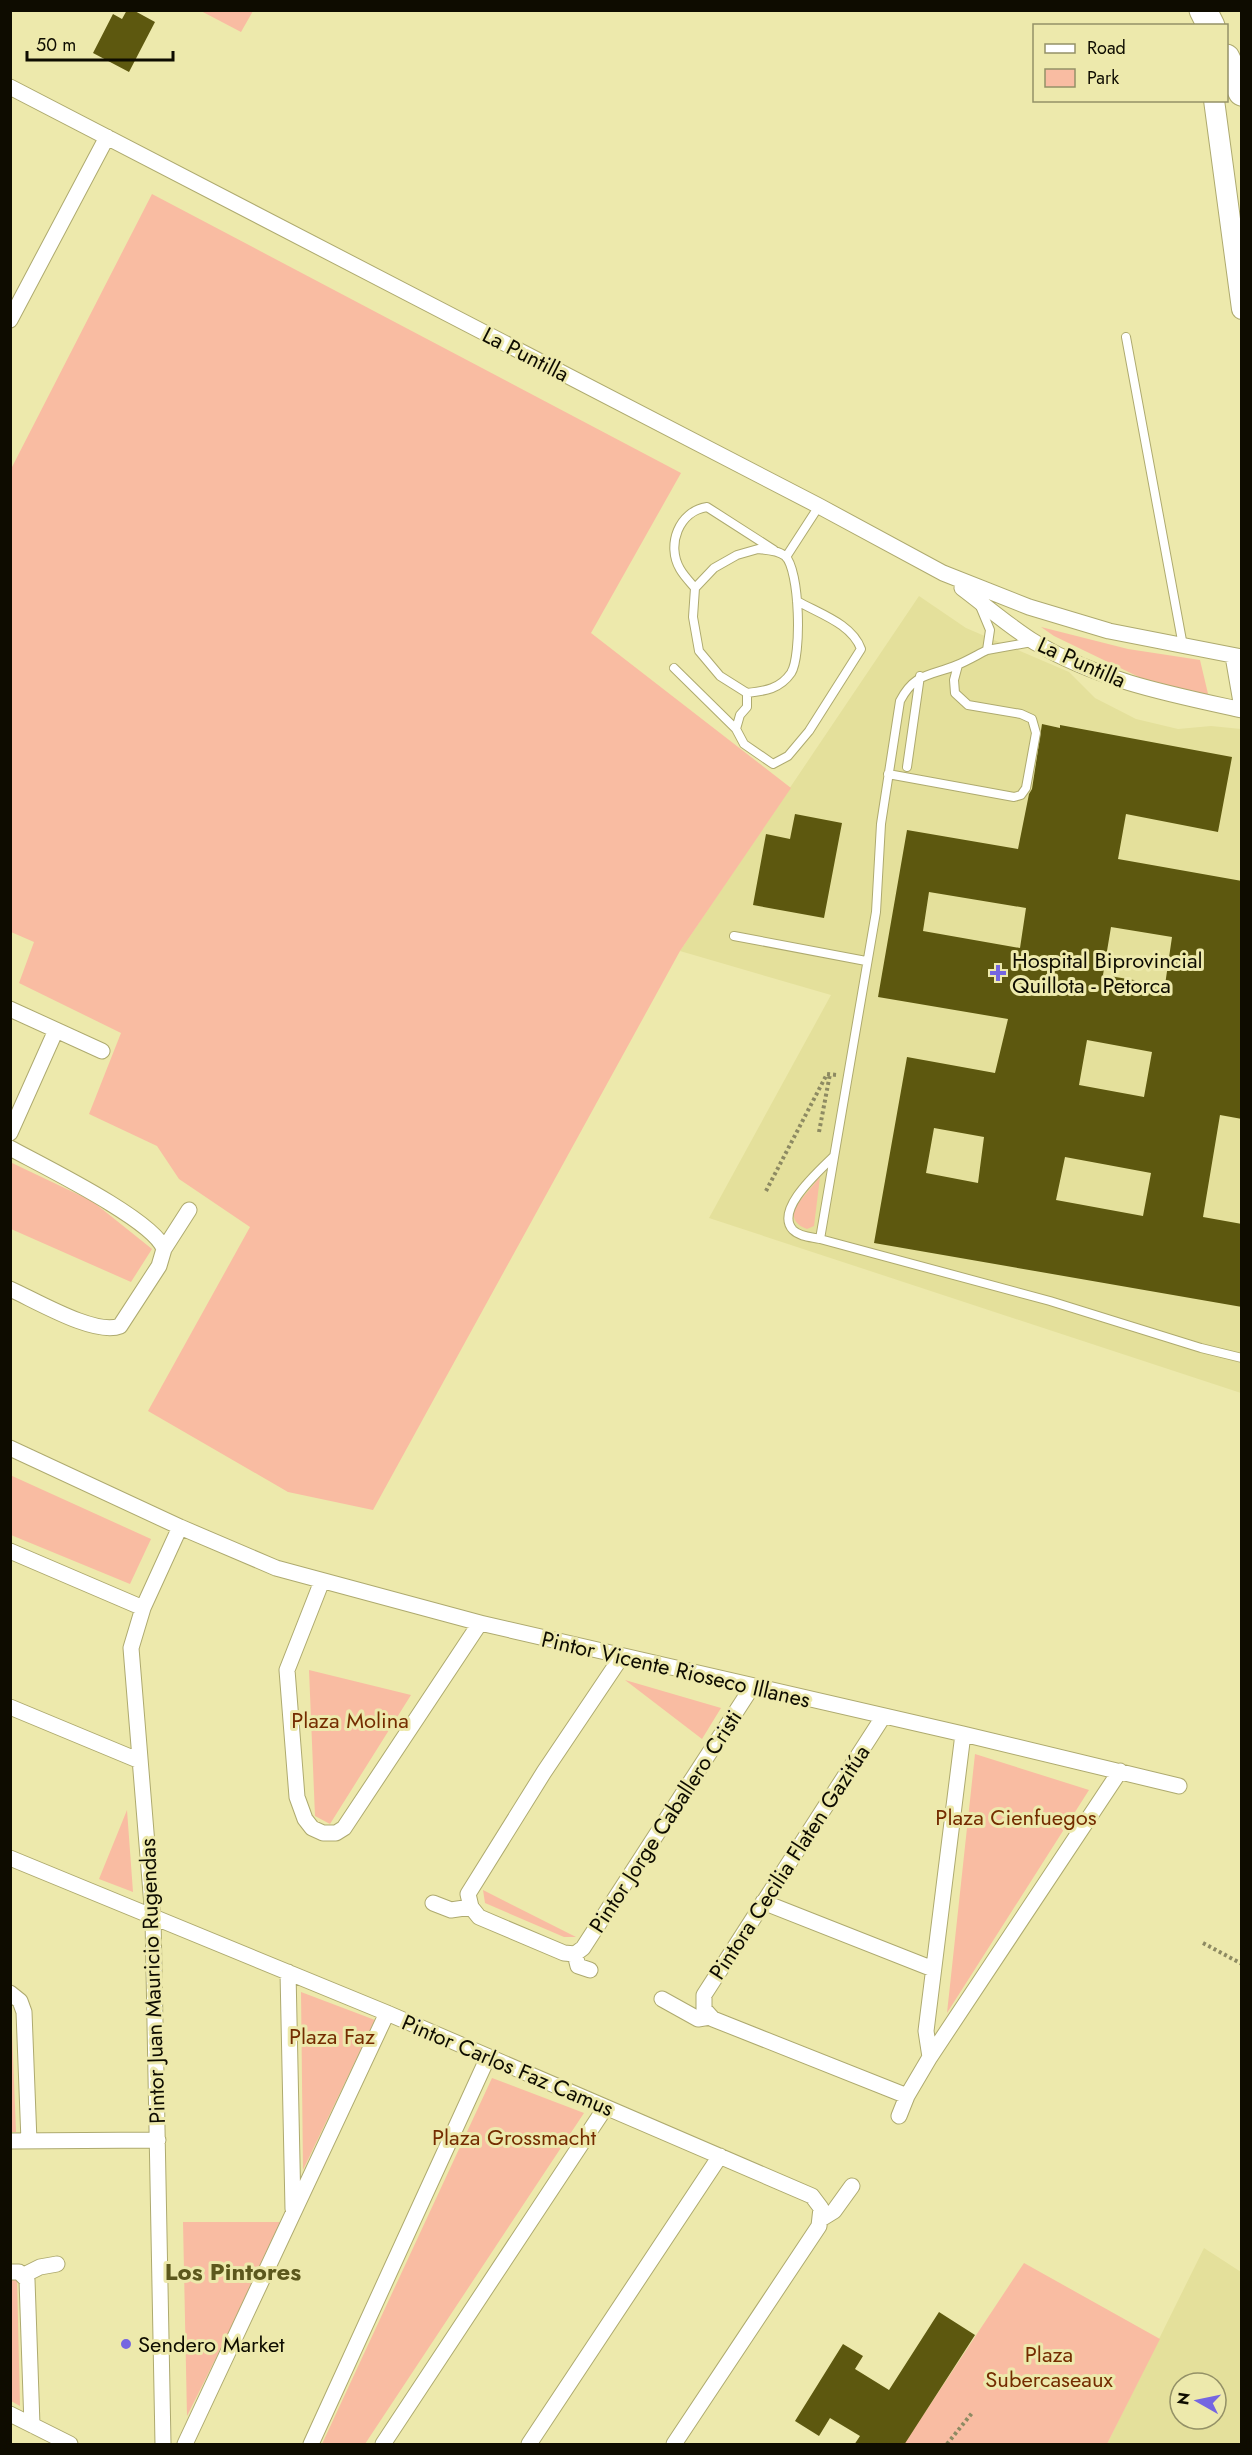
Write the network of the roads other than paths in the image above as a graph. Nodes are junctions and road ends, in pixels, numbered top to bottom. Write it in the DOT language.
graph roads {
  1 [pos="1203,10"];
  2 [pos="1210,24"];
  3 [pos="1228,59"];
  4 [pos="10,87"];
  5 [pos="1242,93"];
  6 [pos="1214,102"];
  7 [pos="107,137"];
  8 [pos="1242,309"];
  9 [pos="10,320"];
  10 [pos="1126,337"];
  11 [pos="819,506"];
  12 [pos="776,552"];
  13 [pos="786,557"];
  14 [pos="943,573"];
  15 [pos="695,588"];
  16 [pos="978,600"];
  17 [pos="797,601"];
  18 [pos="1034,642"];
  19 [pos="1183,646"];
  20 [pos="987,650"];
  21 [pos="1238,657"];
  22 [pos="958,665"];
  23 [pos="674,668"];
  24 [pos="920,676"];
  25 [pos="747,693"];
  26 [pos="1242,709"];
  27 [pos="736,729"];
  28 [pos="907,767"];
  29 [pos="888,774"];
  30 [pos="734,936"];
  31 [pos="866,961"];
  32 [pos="10,1009"];
  33 [pos="56,1030"];
  34 [pos="102,1051"];
  35 [pos="10,1133"];
  36 [pos="10,1148"];
  37 [pos="834,1156"];
  38 [pos="189,1210"];
  39 [pos="820,1239"];
  40 [pos="164,1249"];
  41 [pos="10,1289"];
  42 [pos="1242,1358"];
  43 [pos="10,1448"];
  44 [pos="180,1527"];
  45 [pos="10,1551"];
  46 [pos="322,1581"];
  47 [pos="143,1608"];
  48 [pos="480,1623"];
  49 [pos="622,1656"];
  50 [pos="752,1687"];
  51 [pos="10,1707"];
  52 [pos="883,1717"];
  53 [pos="963,1734"];
  54 [pos="140,1761"];
  55 [pos="1120,1771"];
  56 [pos="1179,1786"];
  57 [pos="10,1858"];
  58 [pos="763,1902"];
  59 [pos="433,1903"];
  60 [pos="471,1907"];
  61 [pos="153,1918"];
  62 [pos="575,1954"];
  63 [pos="933,1969"];
  64 [pos="590,1970"];
  65 [pos="288,1972"];
  66 [pos="10,1994"];
  67 [pos="662,1999"];
  68 [pos="387,2013"];
  69 [pos="707,2013"];
  70 [pos="488,2057"];
  71 [pos="930,2057"];
  72 [pos="907,2096"];
  73 [pos="605,2108"];
  74 [pos="899,2116"];
  75 [pos="158,2140"];
  76 [pos="10,2141"];
  77 [pos="29,2141"];
  78 [pos="720,2156"];
  79 [pos="852,2186"];
  80 [pos="294,2216"];
  81 [pos="821,2219"];
  82 [pos="57,2264"];
  83 [pos="17,2273"];
  84 [pos="10,2414"];
  85 [pos="32,2425"];
  86 [pos="70,2445"];
  87 [pos="163,2445"];
  88 [pos="185,2445"];
  89 [pos="311,2445"];
  90 [pos="383,2445"];
  91 [pos="529,2445"];
  92 [pos="674,2445"];
  1 -- 2 [label="highway"];
  3 -- 5 [label="highway"];
  4 -- 7 [label="street, La Puntilla"];
  6 -- 8 [label="street"];
  7 -- 9 [label="street"];
  7 -- 11 [label="street, La Puntilla"];
  10 -- 19 [label="lane"];
  11 -- 13 [label="lane"];
  11 -- 14 [label="street, La Puntilla"];
  12 -- 13 [label="lane"];
  12 -- 15 [label="lane"];
  12 -- 15 [label="lane"];
  13 -- 17 [label="lane"];
  14 -- 16 [label="street, La Puntilla"];
  14 -- 19 [label="street, La Puntilla"];
  15 -- 25 [label="lane"];
  16 -- 18 [label="street, La Puntilla"];
  16 -- 20 [label="lane"];
  17 -- 25 [label="lane"];
  17 -- 27 [label="lane"];
  18 -- 20 [label="lane"];
  18 -- 26 [label="street, La Puntilla"];
  19 -- 21 [label="street, La Puntilla"];
  20 -- 22 [label="lane"];
  21 -- 26 [label="street"];
  22 -- 24 [label="lane"];
  22 -- 29 [label="lane"];
  23 -- 27 [label="lane"];
  24 -- 28 [label="lane"];
  24 -- 29 [label="lane"];
  25 -- 27 [label="lane"];
  29 -- 31 [label="lane"];
  30 -- 31 [label="lane"];
  31 -- 37 [label="lane"];
  32 -- 33 [label="street"];
  33 -- 34 [label="street"];
  33 -- 35 [label="street"];
  36 -- 40 [label="street"];
  37 -- 39 [label="lane"];
  37 -- 39 [label="lane"];
  38 -- 40 [label="street"];
  39 -- 42 [label="lane"];
  40 -- 41 [label="street"];
  43 -- 44 [label="street, Pintor Vicente Rioseco Illanes"];
  44 -- 46 [label="street, Pintor Vicente Rioseco Illanes"];
  44 -- 47 [label="street, Pintor Juan Mauricio Rugendas"];
  45 -- 47 [label="street"];
  46 -- 48 [label="street, Pintor Vicente Rioseco Illanes"];
  46 -- 48 [label="street"];
  47 -- 54 [label="street, Pintor Juan Mauricio Rugendas"];
  48 -- 49 [label="street, Pintor Vicente Rioseco Illanes"];
  49 -- 50 [label="street, Pintor Vicente Rioseco Illanes"];
  49 -- 60 [label="street"];
  50 -- 52 [label="street, Pintor Vicente Rioseco Illanes"];
  50 -- 62 [label="street, Pintor Jorge Caballero Cristi"];
  51 -- 54 [label="street"];
  52 -- 53 [label="street, Pintor Vicente Rioseco Illanes"];
  52 -- 58 [label="street, Pintora Cecilia Flaten Gazitúa"];
  53 -- 55 [label="street, Pintor Vicente Rioseco Illanes"];
  53 -- 63 [label="street"];
  54 -- 61 [label="street, Pintor Juan Mauricio Rugendas"];
  55 -- 56 [label="street, Pintor Vicente Rioseco Illanes"];
  55 -- 71 [label="street"];
  57 -- 61 [label="street, Pintor Carlos Faz Camus"];
  58 -- 63 [label="street"];
  58 -- 69 [label="street, Pintora Cecilia Flaten Gazitúa"];
  59 -- 60 [label="street"];
  60 -- 62 [label="street"];
  61 -- 65 [label="street, Pintor Carlos Faz Camus"];
  61 -- 75 [label="street, Pintor Juan Mauricio Rugendas"];
  62 -- 64 [label="street"];
  63 -- 71 [label="street"];
  65 -- 68 [label="street, Pintor Carlos Faz Camus"];
  65 -- 80 [label="street"];
  66 -- 77 [label="street"];
  67 -- 69 [label="street"];
  68 -- 70 [label="street, Pintor Carlos Faz Camus"];
  68 -- 80 [label="street"];
  69 -- 72 [label="street"];
  70 -- 73 [label="street, Pintor Carlos Faz Camus"];
  70 -- 89 [label="street"];
  71 -- 72 [label="street"];
  72 -- 74 [label="street"];
  73 -- 78 [label="street, Pintor Carlos Faz Camus"];
  73 -- 90 [label="street"];
  75 -- 77 [label="street"];
  75 -- 87 [label="street, Pintor Juan Mauricio Rugendas"];
  76 -- 77 [label="street"];
  78 -- 81 [label="street, Pintor Carlos Faz Camus"];
  78 -- 91 [label="street"];
  79 -- 81 [label="street"];
  80 -- 88 [label="street"];
  81 -- 92 [label="street"];
  82 -- 83 [label="street"];
  83 -- 85 [label="street"];
  84 -- 85 [label="street"];
  85 -- 86 [label="street"];
}
